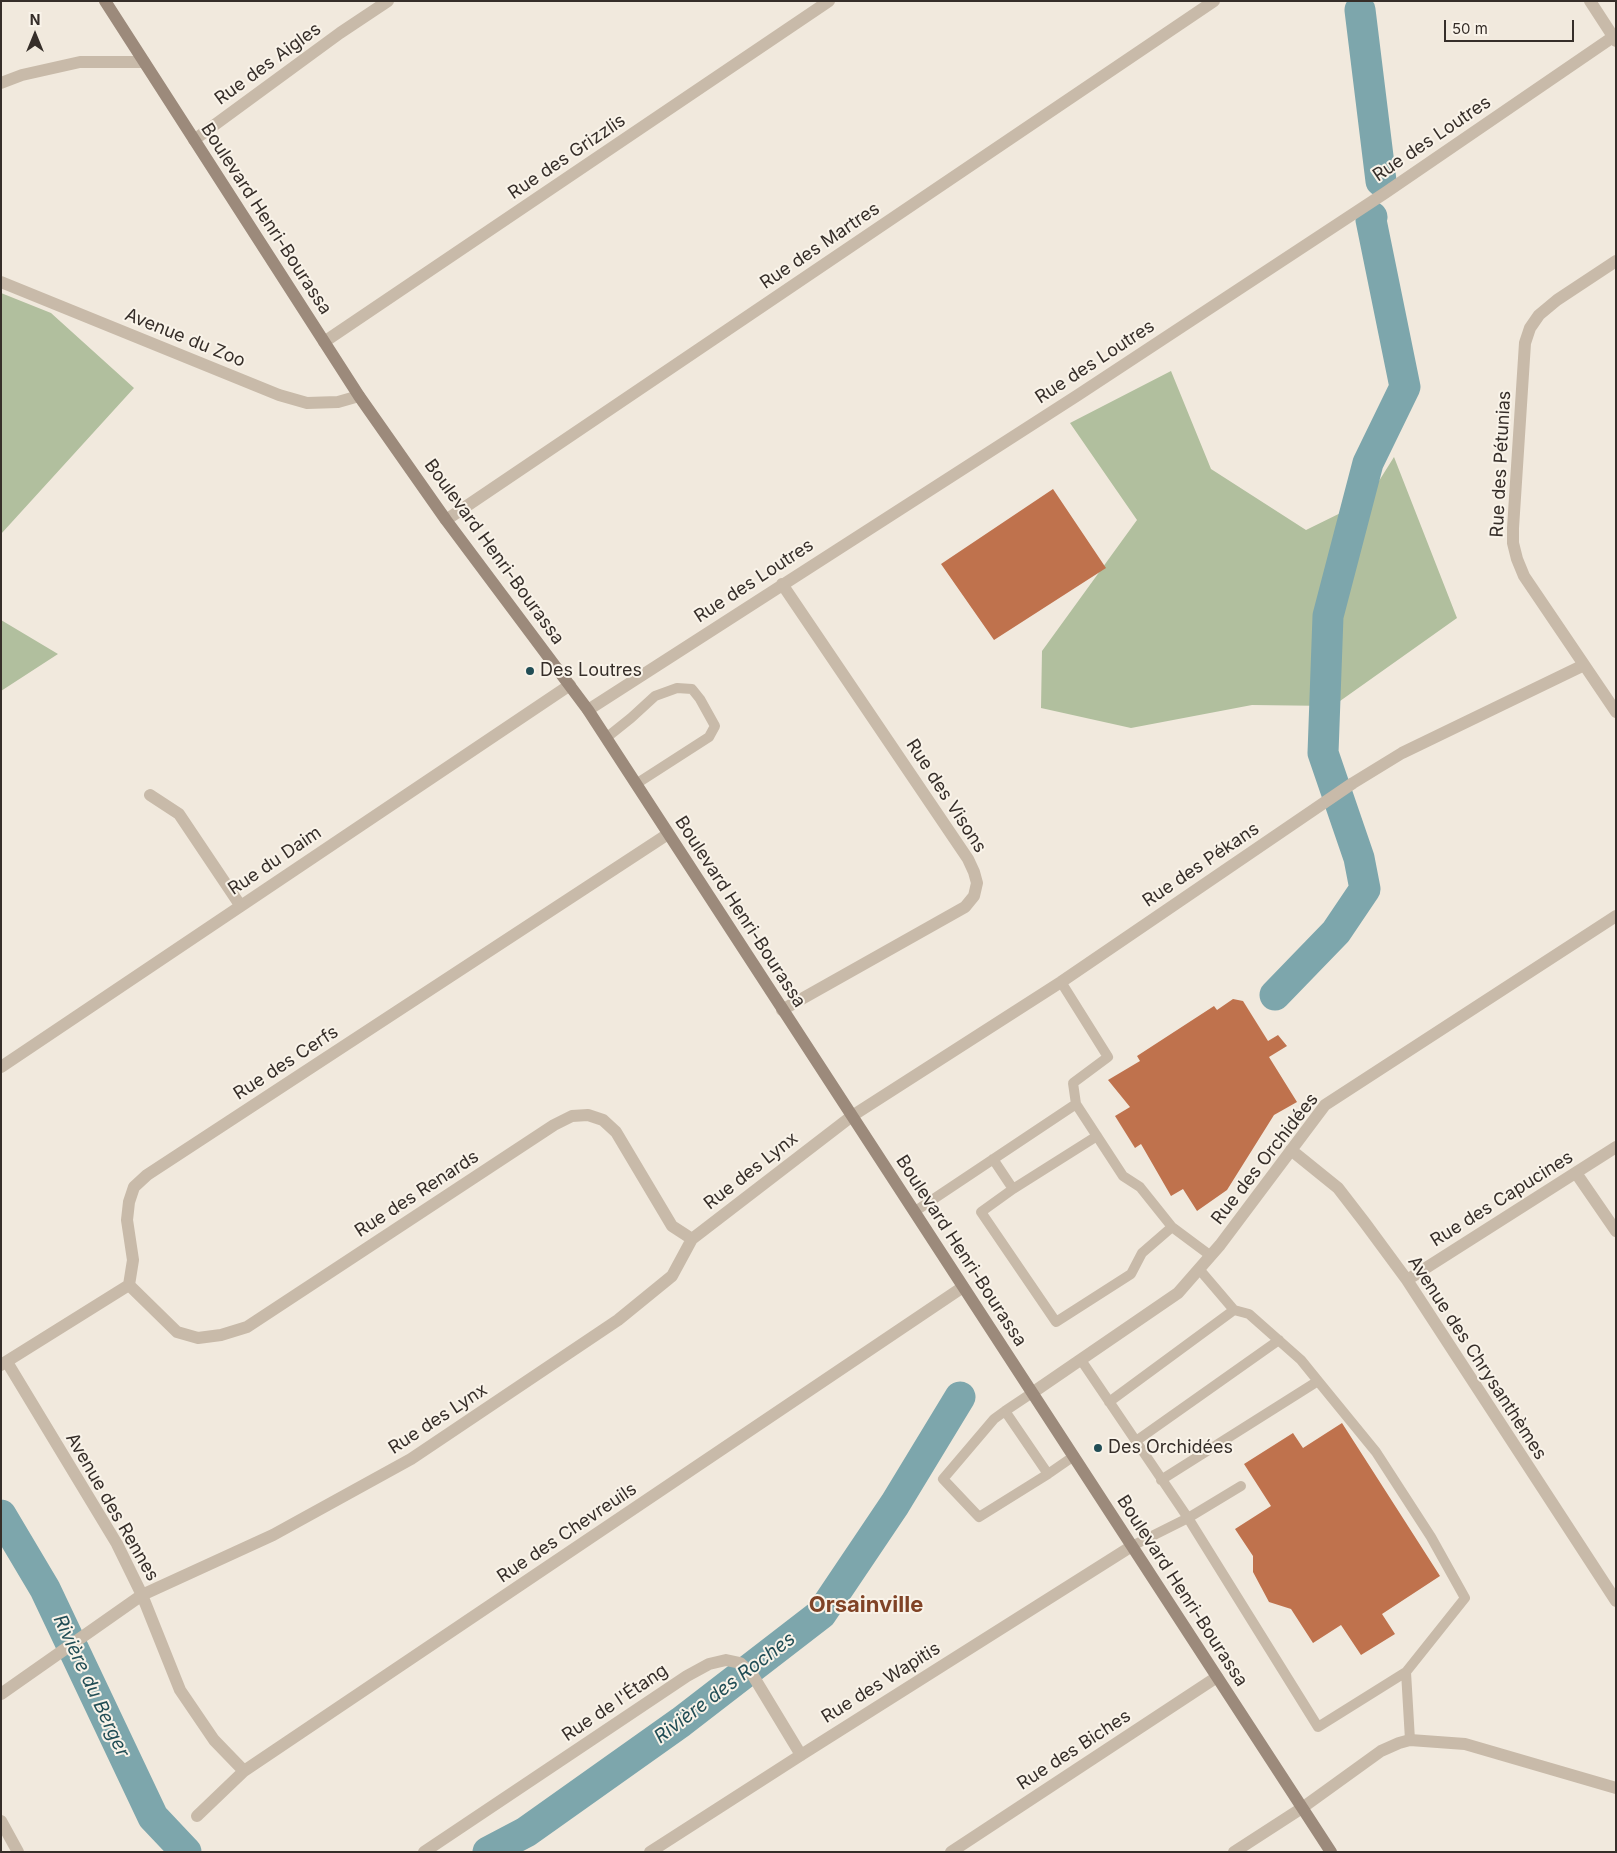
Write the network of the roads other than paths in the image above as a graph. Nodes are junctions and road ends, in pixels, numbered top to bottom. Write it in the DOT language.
graph roads {
  1 [pos="106,1"];
  2 [pos="388,1"];
  3 [pos="829,1"];
  4 [pos="1214,1"];
  5 [pos="1590,1"];
  6 [pos="1615,37"];
  7 [pos="144,62"];
  8 [pos="1,83"];
  9 [pos="194,140"];
  10 [pos="1616,261"];
  11 [pos="1,282"];
  12 [pos="324,342"];
  13 [pos="359,396"];
  14 [pos="446,520"];
  15 [pos="782,584"];
  16 [pos="1584,665"];
  17 [pos="570,686"];
  18 [pos="588,710"];
  19 [pos="1616,712"];
  20 [pos="606,738"];
  21 [pos="636,784"];
  22 [pos="150,795"];
  23 [pos="668,834"];
  24 [pos="240,905"];
  25 [pos="1616,916"];
  26 [pos="1061,982"];
  27 [pos="782,1010"];
  28 [pos="1,1067"];
  29 [pos="1076,1104"];
  30 [pos="852,1116"];
  31 [pos="1097,1136"];
  32 [pos="1616,1147"];
  33 [pos="1291,1150"];
  34 [pos="993,1159"];
  35 [pos="1576,1173"];
  36 [pos="1013,1189"];
  37 [pos="914,1212"];
  38 [pos="1172,1227"];
  39 [pos="1616,1232"];
  40 [pos="692,1239"];
  41 [pos="1211,1256"];
  42 [pos="1199,1269"];
  43 [pos="1407,1280"];
  44 [pos="129,1285"];
  45 [pos="963,1287"];
  46 [pos="1234,1310"];
  47 [pos="1279,1340"];
  48 [pos="1081,1360"];
  49 [pos="4,1363"];
  50 [pos="1318,1381"];
  51 [pos="1032,1393"];
  52 [pos="1109,1402"];
  53 [pos="1005,1411"];
  54 [pos="1136,1442"];
  55 [pos="1074,1456"];
  56 [pos="1048,1474"];
  57 [pos="1162,1480"];
  58 [pos="1241,1486"];
  59 [pos="1188,1518"];
  60 [pos="1132,1546"];
  61 [pos="142,1595"];
  62 [pos="1616,1601"];
  63 [pos="1406,1672"];
  64 [pos="1217,1677"];
  65 [pos="1,1694"];
  66 [pos="1410,1740"];
  67 [pos="801,1755"];
  68 [pos="244,1771"];
  69 [pos="1616,1788"];
  70 [pos="1302,1808"];
  71 [pos="197,1816"];
  72 [pos="1,1821"];
  73 [pos="18,1852"];
  74 [pos="424,1852"];
  75 [pos="650,1852"];
  76 [pos="951,1852"];
  77 [pos="1234,1852"];
  78 [pos="1330,1852"];
  1 -- 7 [label="main road, Boulevard Henri-Bourassa"];
  2 -- 9 [label="street, Rue des Aigles"];
  3 -- 12 [label="street, Rue des Grizzlis"];
  4 -- 14 [label="street, Rue des Martres"];
  5 -- 6 [label="street"];
  6 -- 15 [label="street, Rue des Loutres"];
  7 -- 8 [label="street"];
  7 -- 9 [label="main road, Boulevard Henri-Bourassa"];
  9 -- 12 [label="main road, Boulevard Henri-Bourassa"];
  10 -- 16 [label="street, Rue des Pétunias"];
  11 -- 13 [label="street, Avenue du Zoo"];
  12 -- 13 [label="main road, Boulevard Henri-Bourassa"];
  13 -- 14 [label="main road, Boulevard Henri-Bourassa"];
  14 -- 17 [label="main road, Boulevard Henri-Bourassa"];
  15 -- 18 [label="street, Rue des Loutres"];
  15 -- 27 [label="street, Rue des Visons"];
  16 -- 19 [label="street, Rue des Pétunias"];
  16 -- 26 [label="street, Rue des Pékans"];
  17 -- 18 [label="main road, Boulevard Henri-Bourassa"];
  17 -- 24 [label="street, Rue du Daim"];
  18 -- 20 [label="main road, Boulevard Henri-Bourassa"];
  20 -- 21 [label="main road, Boulevard Henri-Bourassa"];
  20 -- 21 [label="lane"];
  21 -- 23 [label="main road, Boulevard Henri-Bourassa"];
  22 -- 24 [label="street"];
  23 -- 27 [label="main road, Boulevard Henri-Bourassa"];
  23 -- 44 [label="street, Rue des Cerfs"];
  24 -- 28 [label="street, Rue du Daim"];
  25 -- 33 [label="street, Rue des Orchidées"];
  26 -- 29 [label="lane"];
  26 -- 30 [label="street, Rue des Pékans"];
  27 -- 30 [label="main road, Boulevard Henri-Bourassa"];
  29 -- 31 [label="lane"];
  29 -- 34 [label="lane"];
  30 -- 37 [label="main road, Boulevard Henri-Bourassa"];
  30 -- 40 [label="street, Rue des Lynx"];
  31 -- 36 [label="lane"];
  31 -- 38 [label="lane"];
  32 -- 35 [label="street, Rue des Capucines"];
  33 -- 41 [label="street, Rue des Orchidées"];
  33 -- 43 [label="street, Avenue des Chrysanthèmes"];
  34 -- 36 [label="lane"];
  34 -- 37 [label="lane"];
  35 -- 39 [label="street"];
  35 -- 43 [label="street, Rue des Capucines"];
  36 -- 38 [label="lane"];
  37 -- 45 [label="main road, Boulevard Henri-Bourassa"];
  38 -- 41 [label="lane"];
  40 -- 44 [label="street, Rue des Renards"];
  40 -- 61 [label="street, Rue des Lynx"];
  41 -- 42 [label="street, Rue des Orchidées"];
  42 -- 46 [label="lane"];
  42 -- 48 [label="street, Rue des Orchidées"];
  43 -- 62 [label="street, Avenue des Chrysanthèmes"];
  44 -- 49 [label="street"];
  45 -- 51 [label="main road, Boulevard Henri-Bourassa"];
  45 -- 68 [label="street, Rue des Chevreuils"];
  46 -- 47 [label="lane"];
  46 -- 52 [label="lane"];
  47 -- 50 [label="lane"];
  47 -- 54 [label="lane"];
  48 -- 51 [label="street, Rue des Orchidées"];
  48 -- 52 [label="lane"];
  49 -- 61 [label="street, Avenue des Rennes"];
  50 -- 57 [label="lane"];
  50 -- 63 [label="lane"];
  51 -- 53 [label="lane"];
  51 -- 55 [label="main road, Boulevard Henri-Bourassa"];
  52 -- 54 [label="lane"];
  53 -- 56 [label="lane"];
  53 -- 56 [label="lane"];
  54 -- 57 [label="lane"];
  55 -- 56 [label="lane"];
  55 -- 60 [label="main road, Boulevard Henri-Bourassa"];
  57 -- 59 [label="lane"];
  58 -- 59 [label="lane"];
  59 -- 60 [label="lane"];
  59 -- 63 [label="lane"];
  60 -- 64 [label="main road, Boulevard Henri-Bourassa"];
  60 -- 67 [label="street, Rue des Wapitis"];
  61 -- 65 [label="street, Rue des Lynx"];
  61 -- 68 [label="street, Avenue des Rennes"];
  63 -- 66 [label="lane"];
  64 -- 70 [label="main road, Boulevard Henri-Bourassa"];
  64 -- 76 [label="street, Rue des Biches"];
  66 -- 69 [label="street"];
  66 -- 70 [label="street"];
  67 -- 74 [label="street, Rue de l'Étang"];
  67 -- 75 [label="street, Rue des Wapitis"];
  68 -- 71 [label="street, Rue des Chevreuils"];
  70 -- 77 [label="street"];
  70 -- 78 [label="main road, Boulevard Henri-Bourassa"];
  72 -- 73 [label="street"];
}
